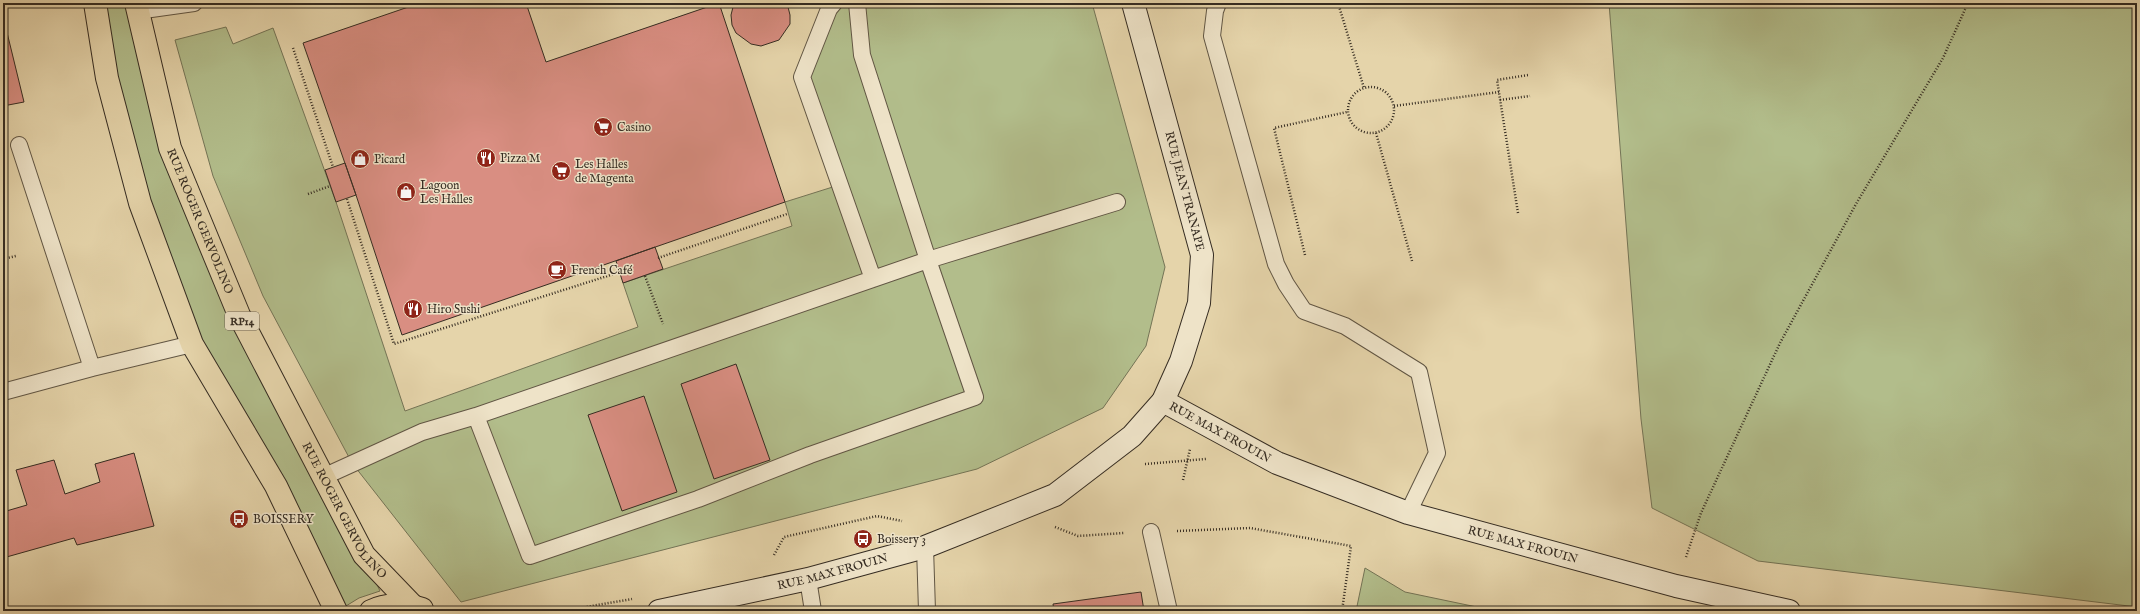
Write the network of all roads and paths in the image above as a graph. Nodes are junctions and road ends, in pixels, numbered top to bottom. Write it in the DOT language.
graph roads {
  1 [pos="95,3"];
  2 [pos="194,3"];
  3 [pos="834,3"];
  4 [pos="857,3"];
  5 [pos="1134,3"];
  6 [pos="1218,3"];
  7 [pos="1338,3"];
  8 [pos="1968,3"];
  9 [pos="137,7"];
  10 [pos="293,48"];
  11 [pos="1528,75"];
  12 [pos="1364,88"];
  13 [pos="1499,92"];
  14 [pos="1530,96"];
  15 [pos="1500,100"];
  16 [pos="1394,106"];
  17 [pos="1347,112"];
  18 [pos="1376,133"];
  19 [pos="19,145"];
  20 [pos="333,167"];
  21 [pos="330,186"];
  22 [pos="308,194"];
  23 [pos="346,199"];
  24 [pos="1117,202"];
  25 [pos="1518,213"];
  26 [pos="787,214"];
  27 [pos="1305,255"];
  28 [pos="16,256"];
  29 [pos="658,258"];
  30 [pos="3,259"];
  31 [pos="928,260"];
  32 [pos="1412,261"];
  33 [pos="620,272"];
  34 [pos="645,276"];
  35 [pos="873,279"];
  36 [pos="192,344"];
  37 [pos="672,348"];
  38 [pos="92,368"];
  39 [pos="3,392"];
  40 [pos="1163,401"];
  41 [pos="476,416"];
  42 [pos="1190,447"];
  43 [pos="1211,459"];
  44 [pos="1187,460"];
  45 [pos="1138,465"];
  46 [pos="323,477"];
  47 [pos="1182,480"];
  48 [pos="1016,510"];
  49 [pos="1408,512"];
  50 [pos="1151,532"];
  51 [pos="925,547"];
  52 [pos="808,579"];
  53 [pos="1676,586"];
  54 [pos="420,609"];
  55 [pos="336,611"];
  56 [pos="371,611"];
  57 [pos="658,611"];
  58 [pos="813,611"];
  59 [pos="927,611"];
  60 [pos="1168,611"];
  61 [pos="1342,611"];
  62 [pos="1789,611"];
  1 -- 36 [label="main road"];
  2 -- 9 [label="lane"];
  3 -- 35 [label="lane"];
  4 -- 31 [label="lane"];
  5 -- 40 [label="main road, RUE JEAN TRANAPE"];
  6 -- 49 [label="lane"];
  7 -- 12 [label="path"];
  8 -- 53 [label="path"];
  9 -- 46 [label="main road, RUE ROGER GERVOLINO / RP14"];
  10 -- 20 [label="path"];
  11 -- 13 [label="path"];
  12 -- 16 [label="path"];
  12 -- 17 [label="path"];
  13 -- 15 [label="path"];
  13 -- 16 [label="path"];
  14 -- 15 [label="path"];
  15 -- 25 [label="path"];
  16 -- 18 [label="path"];
  17 -- 18 [label="path"];
  17 -- 27 [label="path"];
  18 -- 32 [label="path"];
  19 -- 38 [label="lane"];
  21 -- 22 [label="path"];
  23 -- 33 [label="path"];
  24 -- 31 [label="lane"];
  26 -- 29 [label="path"];
  28 -- 30 [label="path"];
  31 -- 35 [label="lane"];
  31 -- 41 [label="lane"];
  34 -- 37 [label="path"];
  35 -- 37 [label="lane"];
  36 -- 38 [label="lane"];
  36 -- 55 [label="main road"];
  37 -- 41 [label="lane"];
  38 -- 39 [label="lane"];
  40 -- 48 [label="main road, RUE MAX FROUIN"];
  40 -- 49 [label="main road, RUE MAX FROUIN"];
  41 -- 46 [label="lane"];
  42 -- 44 [label="path"];
  43 -- 44 [label="path"];
  44 -- 45 [label="path"];
  44 -- 47 [label="path"];
  46 -- 54 [label="main road, RUE ROGER GERVOLINO / RP14"];
  48 -- 50 [label="path"];
  48 -- 51 [label="main road, RUE MAX FROUIN"];
  49 -- 53 [label="main road, RUE MAX FROUIN"];
  50 -- 60 [label="lane"];
  50 -- 61 [label="path"];
  51 -- 52 [label="main road, RUE MAX FROUIN"];
  51 -- 59 [label="lane"];
  52 -- 57 [label="main road, RUE MAX FROUIN"];
  52 -- 58 [label="lane"];
  53 -- 62 [label="main road, RUE MAX FROUIN"];
  54 -- 56 [label="main road"];
}
